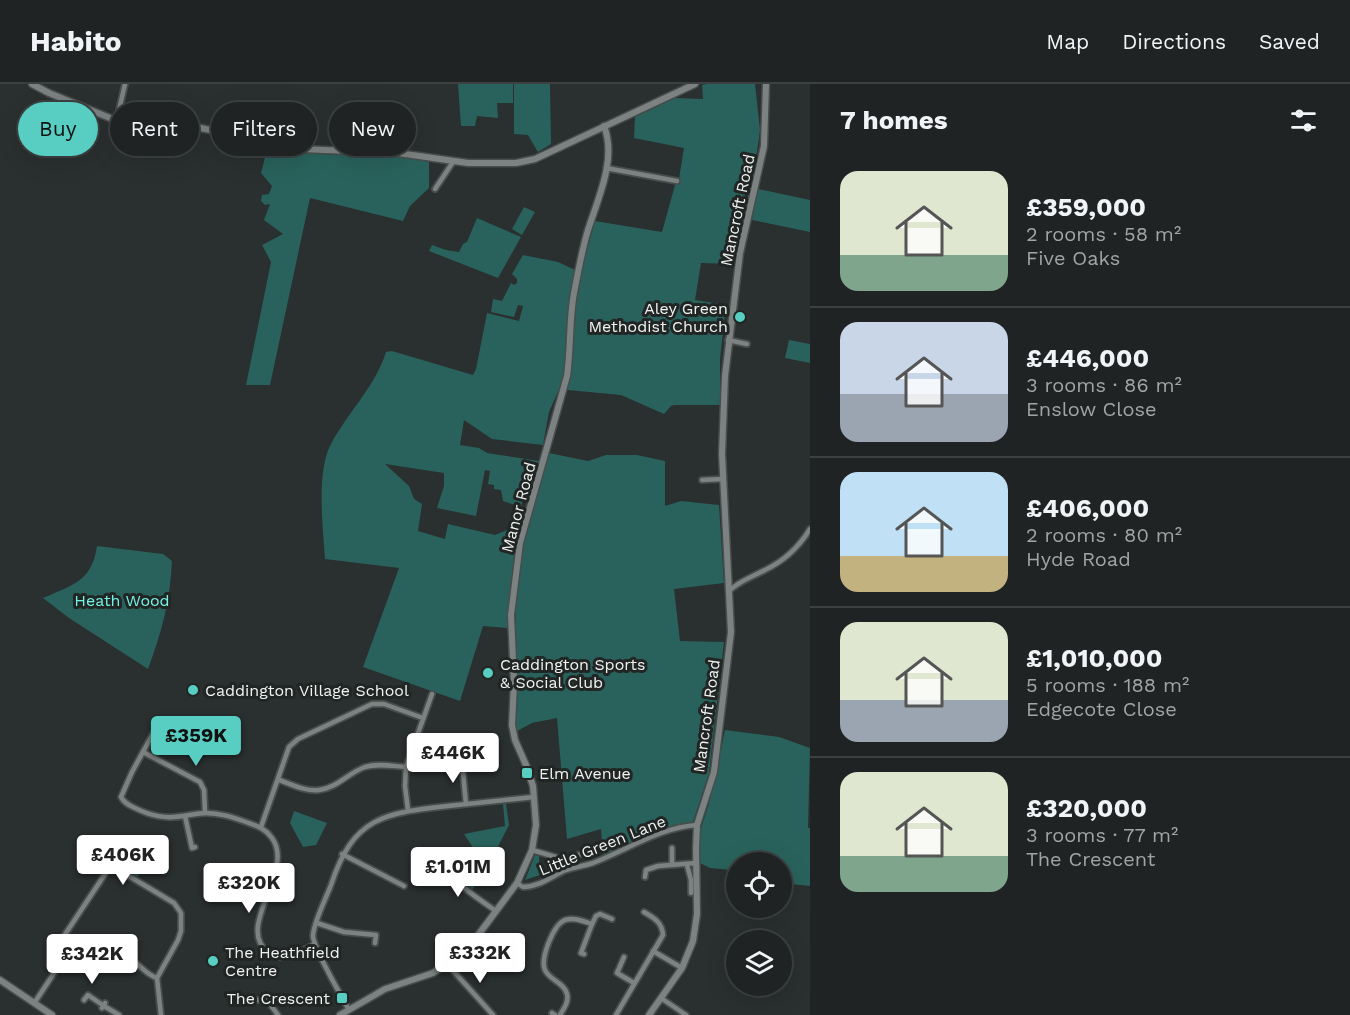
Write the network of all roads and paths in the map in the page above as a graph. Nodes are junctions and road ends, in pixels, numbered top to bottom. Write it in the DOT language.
graph roads {
  1 [pos="32,84"];
  2 [pos="125,84"];
  3 [pos="695,84"];
  4 [pos="766,84"];
  5 [pos="121,102"];
  6 [pos="110,118"];
  7 [pos="604,126"];
  8 [pos="199,128"];
  9 [pos="453,162"];
  10 [pos="606,168"];
  11 [pos="677,181"];
  12 [pos="435,189"];
  13 [pos="728,340"];
  14 [pos="747,344"];
  15 [pos="723,478"];
  16 [pos="702,480"];
  17 [pos="810,530"];
  18 [pos="728,582"];
  19 [pos="736,584"];
  20 [pos="729,591"];
  21 [pos="432,694"];
  22 [pos="423,718"];
  23 [pos="155,730"];
  24 [pos="143,752"];
  25 [pos="462,762"];
  26 [pos="406,767"];
  27 [pos="279,780"];
  28 [pos="534,797"];
  29 [pos="466,804"];
  30 [pos="408,810"];
  31 [pos="204,813"];
  32 [pos="184,816"];
  33 [pos="698,825"];
  34 [pos="261,827"];
  35 [pos="192,848"];
  36 [pos="672,848"];
  37 [pos="532,850"];
  38 [pos="591,850"];
  39 [pos="342,854"];
  40 [pos="443,863"];
  41 [pos="696,863"];
  42 [pos="672,865"];
  43 [pos="687,865"];
  44 [pos="109,868"];
  45 [pos="128,876"];
  46 [pos="645,877"];
  47 [pos="517,883"];
  48 [pos="404,886"];
  49 [pos="691,893"];
  50 [pos="496,911"];
  51 [pos="644,912"];
  52 [pos="612,918"];
  53 [pos="317,923"];
  54 [pos="592,924"];
  55 [pos="375,943"];
  56 [pos="315,944"];
  57 [pos="652,951"];
  58 [pos="580,952"];
  59 [pos="624,957"];
  60 [pos="130,959"];
  61 [pos="448,965"];
  62 [pos="537,967"];
  63 [pos="682,968"];
  64 [pos="544,970"];
  65 [pos="157,978"];
  66 [pos="0,980"];
  67 [pos="634,983"];
  68 [pos="87,995"];
  69 [pos="661,998"];
  70 [pos="239,1000"];
  71 [pos="249,1000"];
  72 [pos="35,1002"];
  73 [pos="249,1006"];
  74 [pos="349,1010"];
  75 [pos="52,1015"];
  76 [pos="119,1015"];
  77 [pos="161,1015"];
  78 [pos="278,1015"];
  79 [pos="340,1015"];
  80 [pos="494,1015"];
  81 [pos="560,1015"];
  82 [pos="616,1015"];
  83 [pos="649,1015"];
  84 [pos="686,1015"];
  1 -- 6 [label="street"];
  2 -- 5 [label="street"];
  3 -- 7 [label="street"];
  4 -- 13 [label="street, Mancroft Road"];
  7 -- 9 [label="street"];
  7 -- 10 [label="street, Manor Road"];
  8 -- 9 [label="street"];
  9 -- 12 [label="street"];
  10 -- 11 [label="street"];
  10 -- 28 [label="street, Manor Road"];
  13 -- 14 [label="street"];
  13 -- 15 [label="street, Mancroft Road"];
  15 -- 16 [label="street"];
  15 -- 18 [label="street, Mancroft Road"];
  17 -- 19 [label="street"];
  18 -- 19 [label="street"];
  18 -- 20 [label="street, Mancroft Road"];
  19 -- 20 [label="street"];
  20 -- 33 [label="street, Mancroft Road"];
  21 -- 22 [label="street"];
  22 -- 26 [label="street"];
  22 -- 27 [label="street"];
  23 -- 24 [label="street"];
  24 -- 31 [label="street"];
  24 -- 32 [label="street"];
  25 -- 29 [label="street"];
  26 -- 27 [label="street"];
  26 -- 30 [label="street"];
  27 -- 34 [label="street"];
  28 -- 29 [label="street"];
  28 -- 37 [label="street, Manor Road"];
  29 -- 30 [label="street"];
  30 -- 39 [label="street"];
  31 -- 32 [label="street"];
  31 -- 34 [label="street"];
  32 -- 35 [label="street"];
  33 -- 41 [label="street, Mancroft Road"];
  33 -- 47 [label="street, Little Green Lane"];
  34 -- 56 [label="street"];
  36 -- 42 [label="street"];
  37 -- 38 [label="street"];
  37 -- 47 [label="street, Manor Road"];
  39 -- 48 [label="street"];
  39 -- 53 [label="street"];
  40 -- 50 [label="street"];
  41 -- 43 [label="street"];
  41 -- 63 [label="street, Mancroft Road"];
  42 -- 43 [label="street"];
  42 -- 46 [label="street"];
  43 -- 49 [label="street"];
  44 -- 45 [label="street"];
  44 -- 45 [label="street"];
  44 -- 72 [label="street"];
  45 -- 65 [label="street"];
  47 -- 50 [label="street, Manor Road"];
  50 -- 61 [label="street, Manor Road"];
  51 -- 57 [label="street"];
  52 -- 54 [label="street"];
  53 -- 55 [label="street"];
  53 -- 56 [label="street"];
  54 -- 58 [label="street"];
  54 -- 64 [label="street"];
  56 -- 74 [label="street"];
  57 -- 63 [label="street"];
  57 -- 67 [label="street"];
  59 -- 67 [label="street"];
  60 -- 65 [label="street"];
  61 -- 74 [label="street, Manor Road"];
  61 -- 80 [label="street"];
  62 -- 64 [label="street"];
  63 -- 69 [label="street, Mancroft Road"];
  64 -- 81 [label="street"];
  65 -- 77 [label="street"];
  66 -- 72 [label="street"];
  67 -- 82 [label="street"];
  68 -- 76 [label="street"];
  69 -- 83 [label="street, Mancroft Road"];
  69 -- 84 [label="street"];
  70 -- 71 [label="street"];
  71 -- 73 [label="street"];
  71 -- 78 [label="street"];
  72 -- 75 [label="street"];
  74 -- 79 [label="street, Manor Road"];
}
